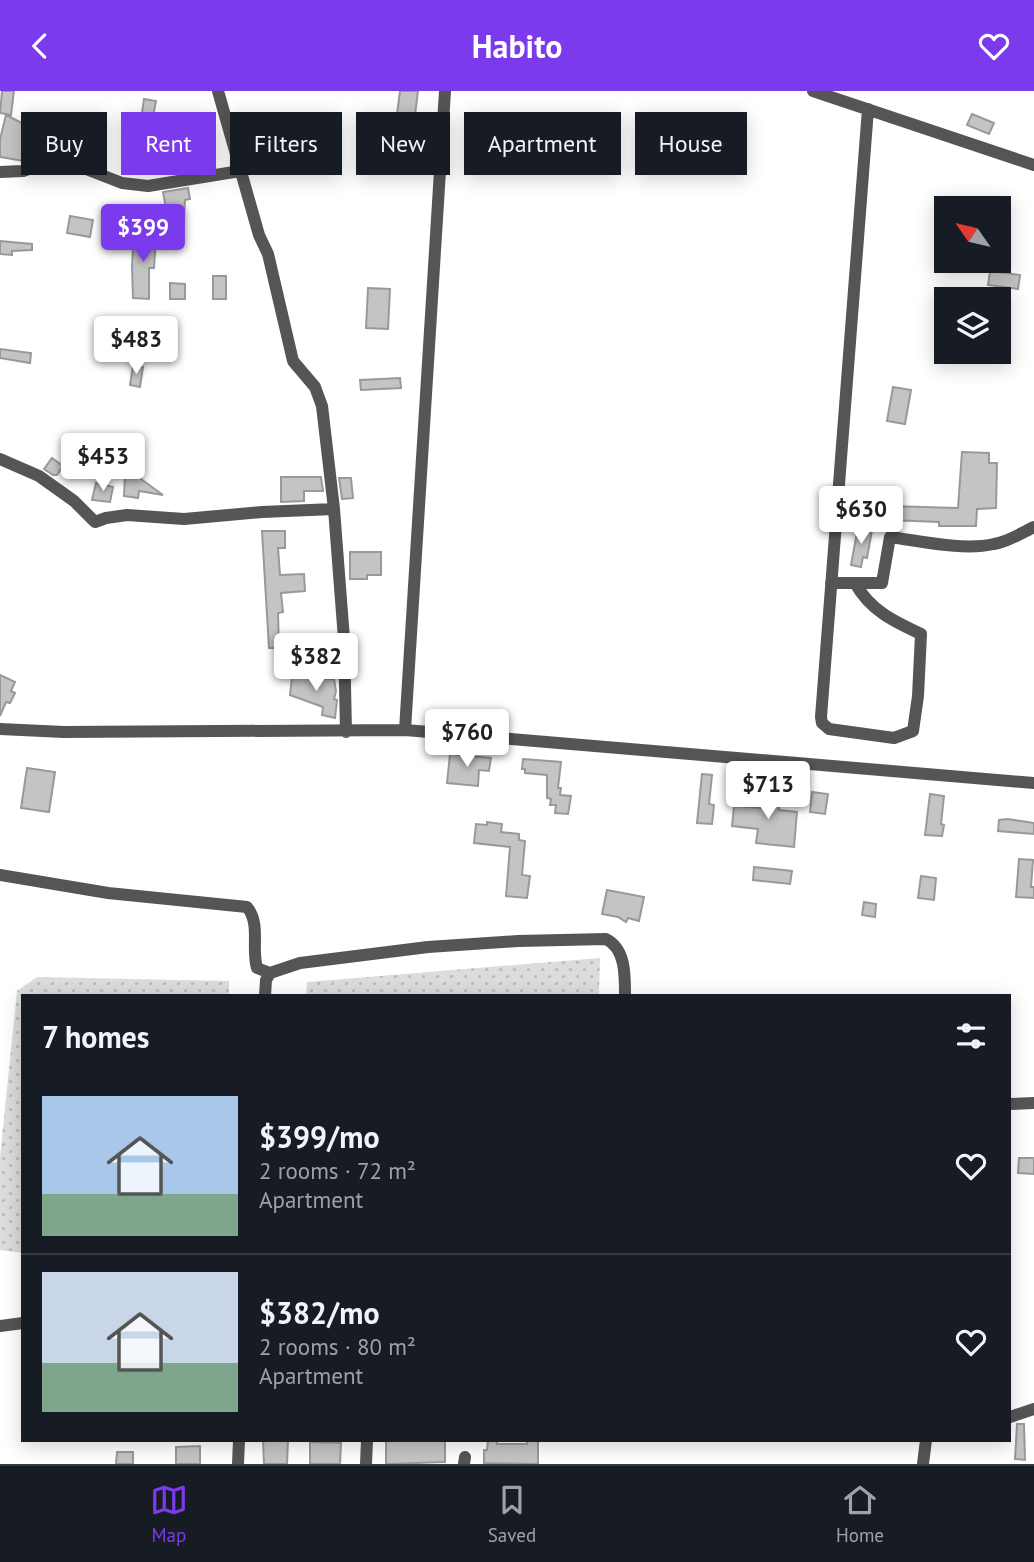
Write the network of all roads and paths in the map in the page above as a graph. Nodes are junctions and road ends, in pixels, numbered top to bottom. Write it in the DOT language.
graph roads {
  1 [pos="218,91"];
  2 [pos="444,91"];
  3 [pos="821,92"];
  4 [pos="868,109"];
  5 [pos="230,135"];
  6 [pos="1034,165"];
  7 [pos="0,172"];
  8 [pos="230,173"];
  9 [pos="241,175"];
  10 [pos="0,459"];
  11 [pos="334,509"];
  12 [pos="1034,527"];
  13 [pos="831,583"];
  14 [pos="855,583"];
  15 [pos="0,729"];
  16 [pos="405,730"];
  17 [pos="346,732"];
  18 [pos="1034,783"];
  19 [pos="0,876"];
  20 [pos="270,972"];
  21 [pos="265,994"];
  22 [pos="625,994"];
  23 [pos="1034,1103"];
  24 [pos="1011,1104"];
  25 [pos="21,1323"];
  26 [pos="0,1326"];
  27 [pos="1034,1409"];
  28 [pos="1011,1416"];
  29 [pos="239,1442"];
  30 [pos="367,1442"];
  31 [pos="926,1442"];
  32 [pos="238,1464"];
  33 [pos="366,1464"];
  34 [pos="923,1464"];
  1 -- 5 [label="street"];
  2 -- 16 [label="street"];
  3 -- 4 [label="street"];
  4 -- 6 [label="street"];
  4 -- 13 [label="street"];
  7 -- 8 [label="street"];
  9 -- 11 [label="street"];
  10 -- 11 [label="street"];
  11 -- 17 [label="street"];
  12 -- 14 [label="street"];
  13 -- 14 [label="street"];
  13 -- 14 [label="street"];
  15 -- 17 [label="street"];
  16 -- 17 [label="street"];
  16 -- 18 [label="street"];
  19 -- 20 [label="street"];
  20 -- 21 [label="street"];
  20 -- 22 [label="street"];
  23 -- 24 [label="street"];
  25 -- 26 [label="street"];
  27 -- 28 [label="street"];
  29 -- 32 [label="street"];
  30 -- 33 [label="street"];
  31 -- 34 [label="street"];
}
